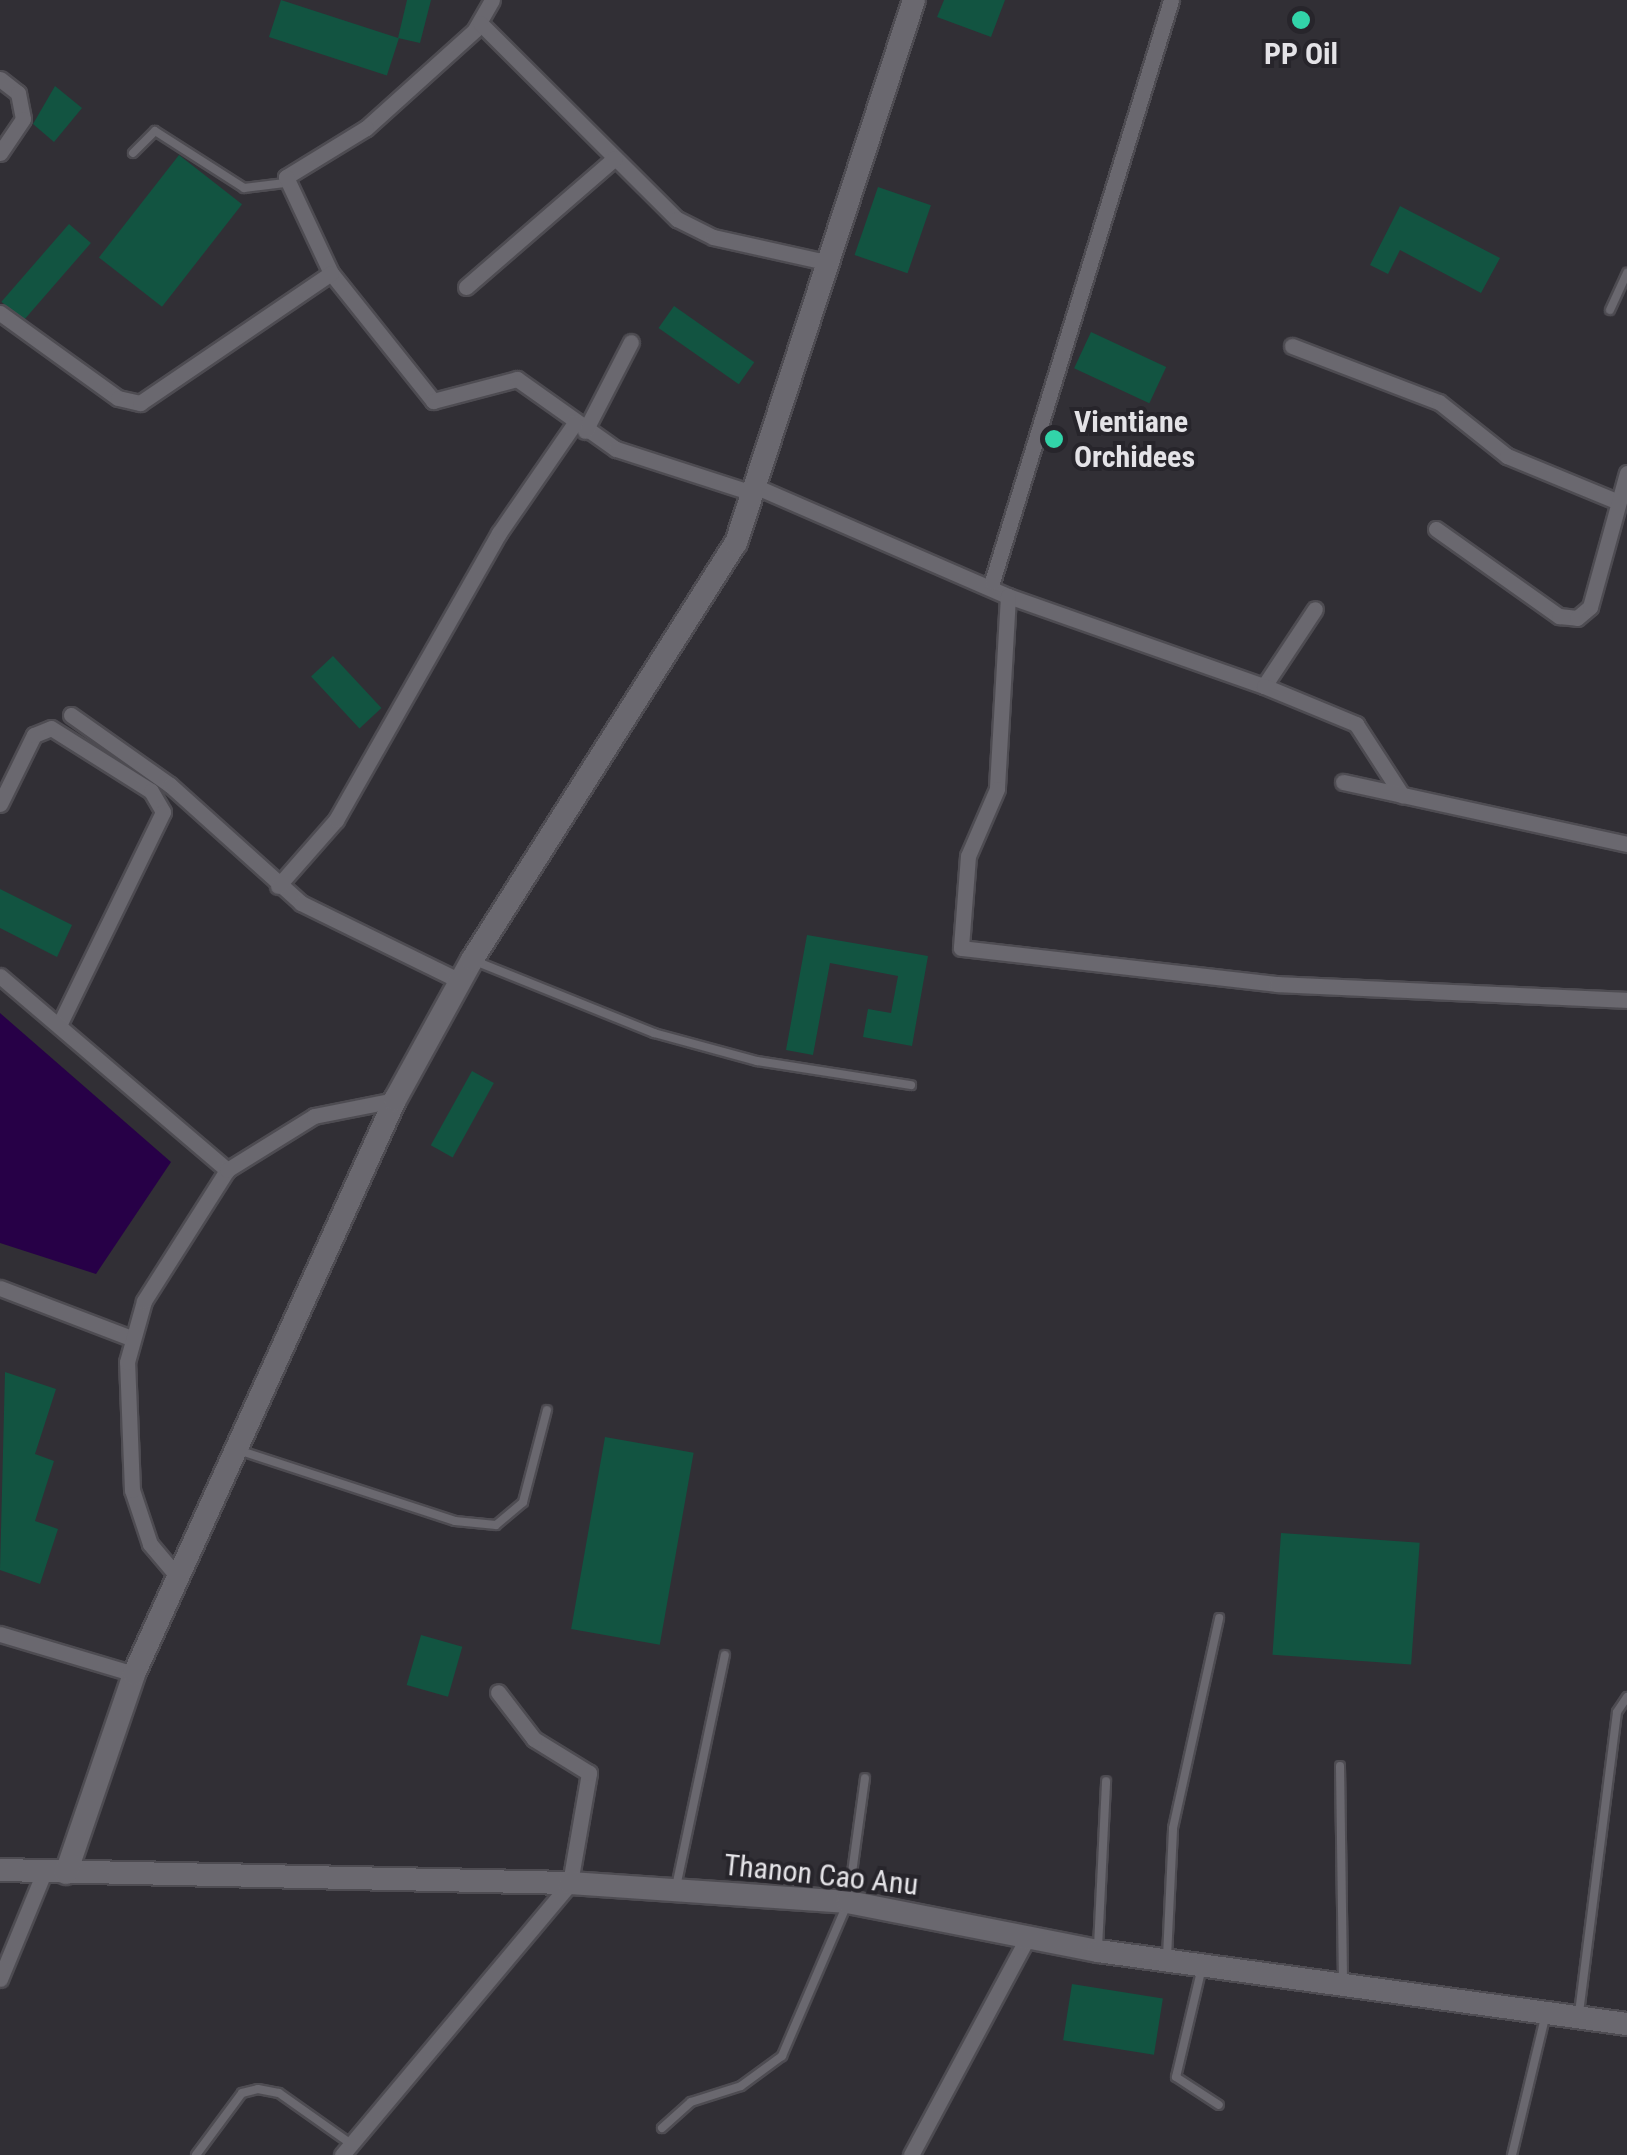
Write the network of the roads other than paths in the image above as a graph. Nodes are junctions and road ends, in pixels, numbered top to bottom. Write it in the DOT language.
graph roads {
  1 [pos="492,0"];
  2 [pos="914,0"];
  3 [pos="1171,0"];
  4 [pos="480,23"];
  5 [pos="0,78"];
  6 [pos="0,153"];
  7 [pos="133,153"];
  8 [pos="615,158"];
  9 [pos="285,183"];
  10 [pos="830,264"];
  11 [pos="331,273"];
  12 [pos="1627,273"];
  13 [pos="466,286"];
  14 [pos="1610,310"];
  15 [pos="0,313"];
  16 [pos="631,342"];
  17 [pos="1292,346"];
  18 [pos="580,427"];
  19 [pos="1627,472"];
  20 [pos="756,491"];
  21 [pos="1614,500"];
  22 [pos="1436,529"];
  23 [pos="992,582"];
  24 [pos="1008,596"];
  25 [pos="1314,608"];
  26 [pos="1264,686"];
  27 [pos="71,715"];
  28 [pos="0,762"];
  29 [pos="15,770"];
  30 [pos="1343,782"];
  31 [pos="1402,795"];
  32 [pos="0,804"];
  33 [pos="1627,844"];
  34 [pos="278,886"];
  35 [pos="466,971"];
  36 [pos="0,976"];
  37 [pos="1627,1000"];
  38 [pos="61,1021"];
  39 [pos="911,1086"];
  40 [pos="395,1100"];
  41 [pos="227,1170"];
  42 [pos="0,1288"];
  43 [pos="131,1338"];
  44 [pos="547,1410"];
  45 [pos="238,1450"];
  46 [pos="177,1576"];
  47 [pos="1219,1618"];
  48 [pos="0,1634"];
  49 [pos="725,1655"];
  50 [pos="134,1674"];
  51 [pos="498,1692"];
  52 [pos="1627,1697"];
  53 [pos="1340,1766"];
  54 [pos="864,1778"];
  55 [pos="1106,1781"];
  56 [pos="0,1870"];
  57 [pos="55,1873"];
  58 [pos="570,1883"];
  59 [pos="675,1891"];
  60 [pos="848,1902"];
  61 [pos="1029,1935"];
  62 [pos="1098,1951"];
  63 [pos="1167,1962"];
  64 [pos="1203,1966"];
  65 [pos="0,1978"];
  66 [pos="1344,1984"];
  67 [pos="1546,2013"];
  68 [pos="1579,2017"];
  69 [pos="1627,2024"];
  70 [pos="1218,2105"];
  71 [pos="662,2128"];
  72 [pos="352,2152"];
  73 [pos="196,2155"];
  74 [pos="910,2155"];
  75 [pos="1512,2155"];
  1 -- 4 [label="street"];
  2 -- 10 [label="street"];
  3 -- 23 [label="street"];
  4 -- 8 [label="street"];
  4 -- 9 [label="street"];
  5 -- 6 [label="street"];
  7 -- 9 [label="lane"];
  8 -- 10 [label="street"];
  8 -- 13 [label="street"];
  9 -- 11 [label="street"];
  10 -- 20 [label="street"];
  11 -- 15 [label="street"];
  11 -- 18 [label="street"];
  12 -- 14 [label="lane"];
  16 -- 18 [label="street"];
  17 -- 21 [label="street"];
  18 -- 20 [label="street"];
  18 -- 34 [label="street"];
  19 -- 21 [label="street"];
  20 -- 23 [label="street"];
  20 -- 35 [label="street"];
  21 -- 22 [label="street"];
  23 -- 24 [label="street"];
  24 -- 26 [label="street"];
  24 -- 37 [label="street"];
  25 -- 26 [label="street"];
  26 -- 31 [label="street"];
  27 -- 34 [label="street"];
  28 -- 29 [label="street"];
  29 -- 32 [label="street"];
  29 -- 38 [label="street"];
  30 -- 31 [label="street"];
  31 -- 33 [label="street"];
  34 -- 35 [label="street"];
  35 -- 39 [label="lane"];
  35 -- 40 [label="street"];
  36 -- 38 [label="street"];
  38 -- 41 [label="street"];
  40 -- 41 [label="street"];
  40 -- 45 [label="street"];
  41 -- 43 [label="street"];
  42 -- 43 [label="street"];
  43 -- 46 [label="street"];
  44 -- 45 [label="lane"];
  45 -- 46 [label="street"];
  46 -- 50 [label="street"];
  47 -- 63 [label="lane"];
  48 -- 50 [label="street"];
  49 -- 59 [label="lane"];
  50 -- 57 [label="street"];
  51 -- 58 [label="street"];
  52 -- 68 [label="lane"];
  53 -- 66 [label="lane"];
  54 -- 60 [label="lane"];
  55 -- 62 [label="lane"];
  56 -- 57 [label="street, Thanon Cao Anu"];
  57 -- 58 [label="street, Thanon Cao Anu"];
  57 -- 65 [label="street"];
  58 -- 59 [label="street, Thanon Cao Anu"];
  58 -- 72 [label="street"];
  59 -- 60 [label="street, Thanon Cao Anu"];
  60 -- 61 [label="street, Thanon Cao Anu"];
  60 -- 71 [label="lane"];
  61 -- 62 [label="street, Thanon Cao Anu"];
  61 -- 74 [label="street"];
  62 -- 63 [label="street, Thanon Cao Anu"];
  63 -- 64 [label="street, Thanon Cao Anu"];
  64 -- 66 [label="street, Thanon Cao Anu"];
  64 -- 70 [label="lane"];
  66 -- 67 [label="street, Thanon Cao Anu"];
  67 -- 68 [label="street, Thanon Cao Anu"];
  67 -- 75 [label="lane"];
  68 -- 69 [label="street, Thanon Cao Anu"];
  72 -- 73 [label="lane"];
}
